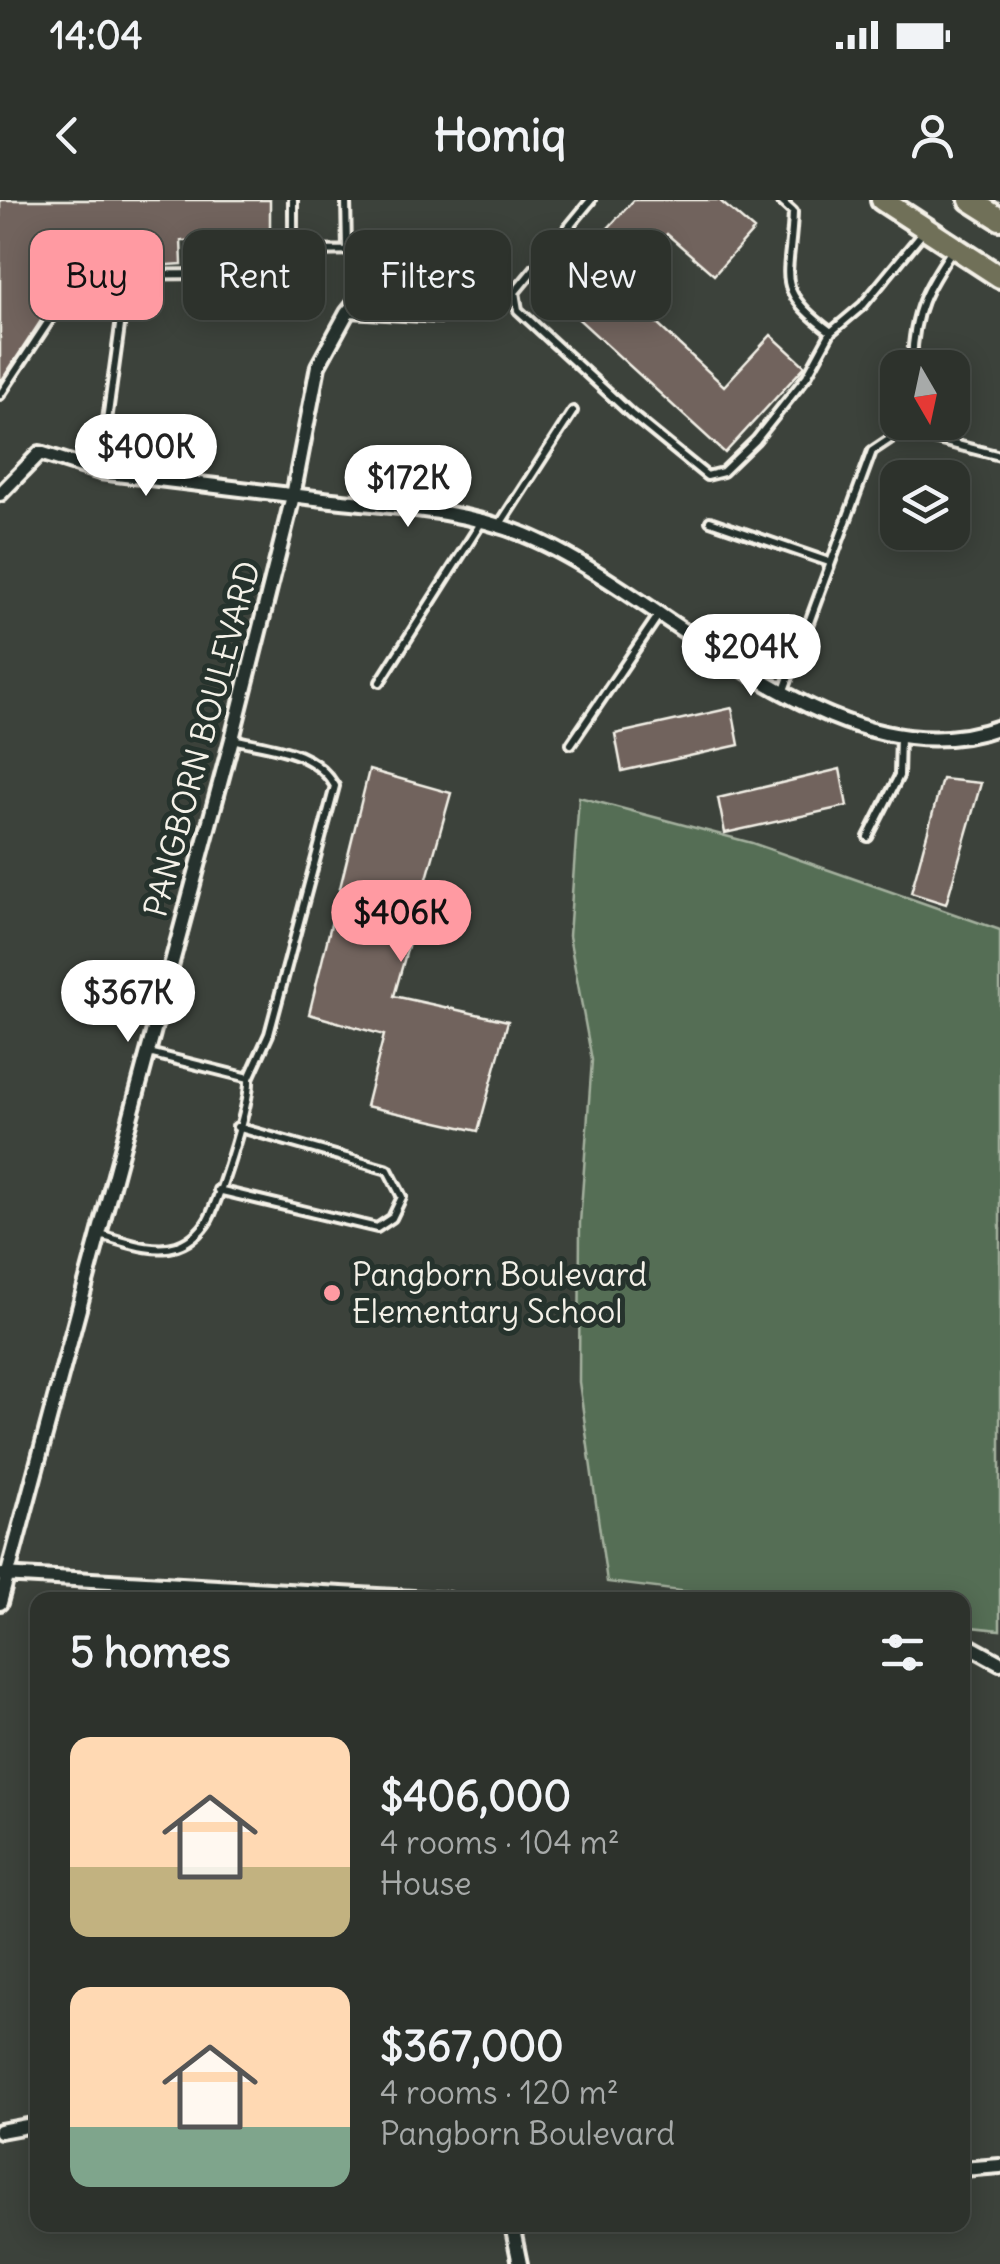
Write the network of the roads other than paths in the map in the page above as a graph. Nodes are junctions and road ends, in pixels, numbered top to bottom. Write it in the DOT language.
graph roads {
  1 [pos="293,200"];
  2 [pos="346,200"];
  3 [pos="591,200"];
  4 [pos="780,200"];
  5 [pos="882,200"];
  6 [pos="970,200"];
  7 [pos="1000,219"];
  8 [pos="293,230"];
  9 [pos="351,230"];
  10 [pos="924,230"];
  11 [pos="954,248"];
  12 [pos="183,274"];
  13 [pos="1000,277"];
  14 [pos="345,317"];
  15 [pos="121,320"];
  16 [pos="831,332"];
  17 [pos="912,350"];
  18 [pos="0,395"];
  19 [pos="572,411"];
  20 [pos="1000,456"];
  21 [pos="100,472"];
  22 [pos="0,494"];
  23 [pos="294,496"];
  24 [pos="482,520"];
  25 [pos="710,521"];
  26 [pos="499,525"];
  27 [pos="829,562"];
  28 [pos="659,615"];
  29 [pos="380,682"];
  30 [pos="783,694"];
  31 [pos="1000,727"];
  32 [pos="900,734"];
  33 [pos="232,739"];
  34 [pos="571,744"];
  35 [pos="868,837"];
  36 [pos="148,1052"];
  37 [pos="249,1078"];
  38 [pos="237,1127"];
  39 [pos="218,1190"];
  40 [pos="98,1235"];
  41 [pos="3,1575"];
  42 [pos="250,1592"];
  43 [pos="0,1603"];
  44 [pos="970,1646"];
  45 [pos="1000,1662"];
  46 [pos="30,2125"];
  47 [pos="0,2131"];
  48 [pos="1000,2166"];
  49 [pos="970,2168"];
  50 [pos="513,2232"];
  51 [pos="520,2264"];
  1 -- 8 [label="lane"];
  2 -- 9 [label="lane"];
  3 -- 16 [label="lane"];
  4 -- 16 [label="lane"];
  5 -- 10 [label="main road"];
  6 -- 7 [label="main road"];
  10 -- 11 [label="main road"];
  10 -- 16 [label="lane"];
  11 -- 13 [label="main road"];
  11 -- 17 [label="lane"];
  12 -- 18 [label="lane"];
  14 -- 23 [label="street, PANGBORN BOULEVARD"];
  15 -- 21 [label="lane"];
  19 -- 26 [label="lane"];
  20 -- 27 [label="lane"];
  21 -- 22 [label="street"];
  21 -- 23 [label="street"];
  23 -- 24 [label="street"];
  23 -- 33 [label="street, PANGBORN BOULEVARD"];
  24 -- 26 [label="street"];
  24 -- 29 [label="lane"];
  25 -- 27 [label="lane"];
  26 -- 28 [label="street"];
  27 -- 30 [label="lane"];
  28 -- 30 [label="street"];
  28 -- 34 [label="lane"];
  30 -- 32 [label="street"];
  31 -- 32 [label="street"];
  32 -- 35 [label="lane"];
  33 -- 36 [label="street, PANGBORN BOULEVARD"];
  33 -- 37 [label="lane"];
  36 -- 37 [label="lane"];
  36 -- 40 [label="street, PANGBORN BOULEVARD"];
  37 -- 38 [label="lane"];
  38 -- 39 [label="lane"];
  38 -- 39 [label="lane"];
  39 -- 40 [label="lane"];
  40 -- 41 [label="street, PANGBORN BOULEVARD"];
  41 -- 42 [label="street"];
  41 -- 43 [label="street, PANGBORN BOULEVARD"];
  44 -- 45 [label="street"];
  46 -- 47 [label="street"];
  48 -- 49 [label="street"];
  50 -- 51 [label="street"];
}
